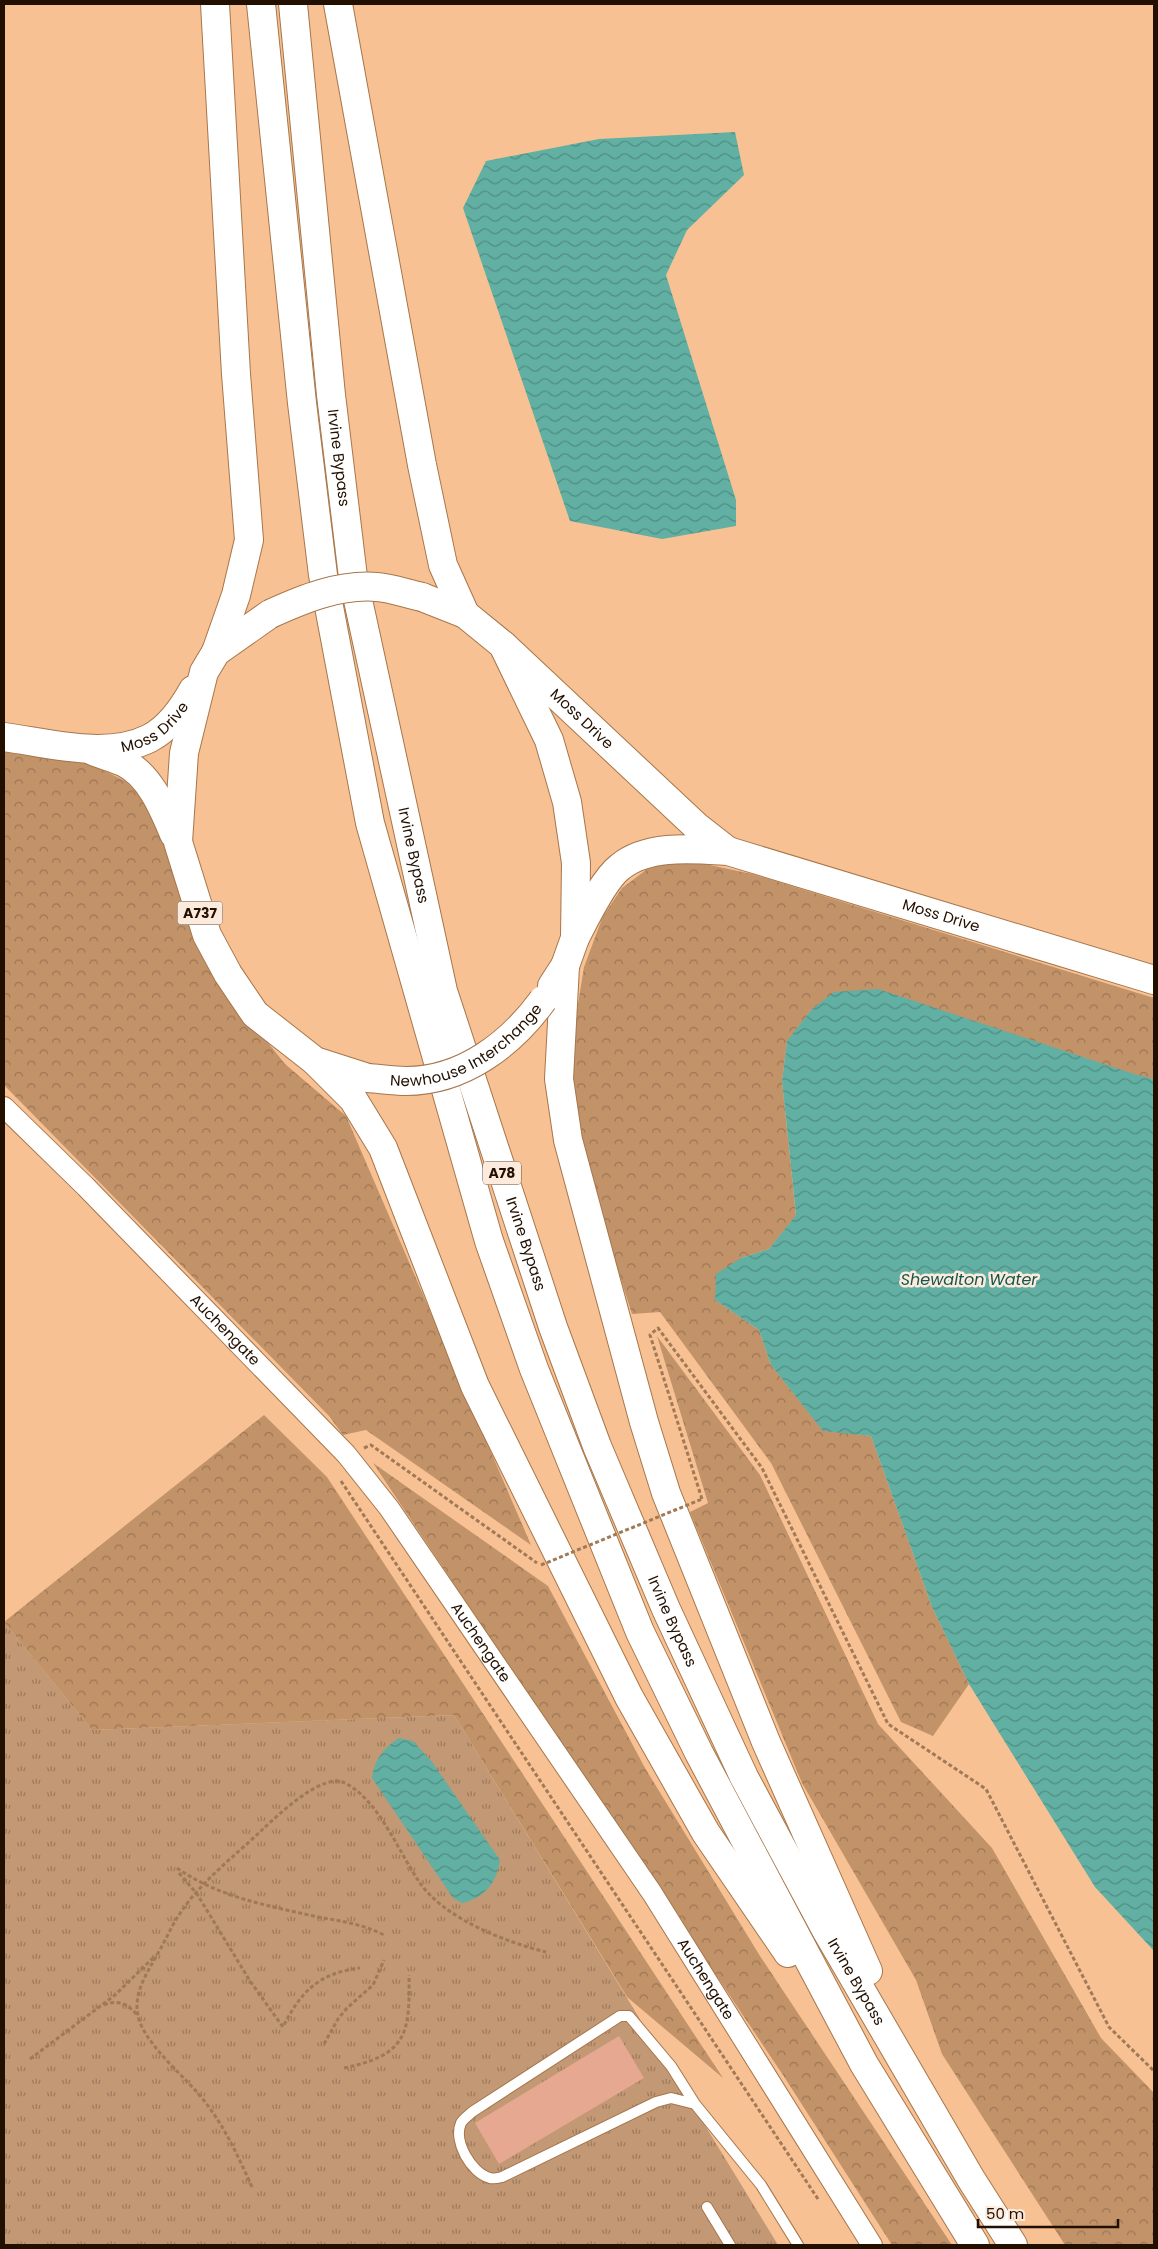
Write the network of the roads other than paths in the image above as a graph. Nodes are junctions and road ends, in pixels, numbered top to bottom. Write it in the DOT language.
graph roads {
  1 [pos="215,4"];
  2 [pos="261,4"];
  3 [pos="293,4"];
  4 [pos="338,4"];
  5 [pos="466,614"];
  6 [pos="503,645"];
  7 [pos="210,662"];
  8 [pos="4,737"];
  9 [pos="84,748"];
  10 [pos="178,842"];
  11 [pos="728,851"];
  12 [pos="575,938"];
  13 [pos="565,966"];
  14 [pos="1154,980"];
  15 [pos="315,1061"];
  16 [pos="4,1107"];
  17 [pos="864,2064"];
  18 [pos="695,2104"];
  19 [pos="971,2179"];
  20 [pos="706,2207"];
  21 [pos="730,2245"];
  22 [pos="798,2245"];
  23 [pos="872,2245"];
  24 [pos="975,2245"];
  25 [pos="1013,2245"];
  1 -- 7 [label="main road"];
  2 -- 17 [label="main road, Irvine Bypass / A78"];
  3 -- 19 [label="main road, Irvine Bypass / A78"];
  4 -- 5 [label="main road"];
  5 -- 6 [label="main road, Newhouse Interchange / A737"];
  5 -- 7 [label="main road, Newhouse Interchange / A737, bridge"];
  6 -- 11 [label="main road, Moss Drive"];
  6 -- 12 [label="main road, Newhouse Interchange / A737"];
  7 -- 9 [label="main road, Moss Drive / A737"];
  7 -- 10 [label="main road, Newhouse Interchange / A737"];
  8 -- 9 [label="main road, Moss Drive / A737"];
  9 -- 10 [label="main road, Moss Drive / A737"];
  10 -- 15 [label="main road, Newhouse Interchange / A737"];
  11 -- 12 [label="main road, Moss Drive"];
  11 -- 14 [label="main road, Moss Drive"];
  12 -- 13 [label="main road, Newhouse Interchange / A737"];
  13 -- 15 [label="main road, Newhouse Interchange / A737, bridge"];
  13 -- 19 [label="main road"];
  15 -- 17 [label="main road"];
  16 -- 23 [label="street, Auchengate"];
  17 -- 24 [label="main road, Irvine Bypass / A78"];
  18 -- 18 [label="lane"];
  18 -- 22 [label="lane"];
  19 -- 25 [label="main road, Irvine Bypass / A78"];
  20 -- 21 [label="lane"];
}
